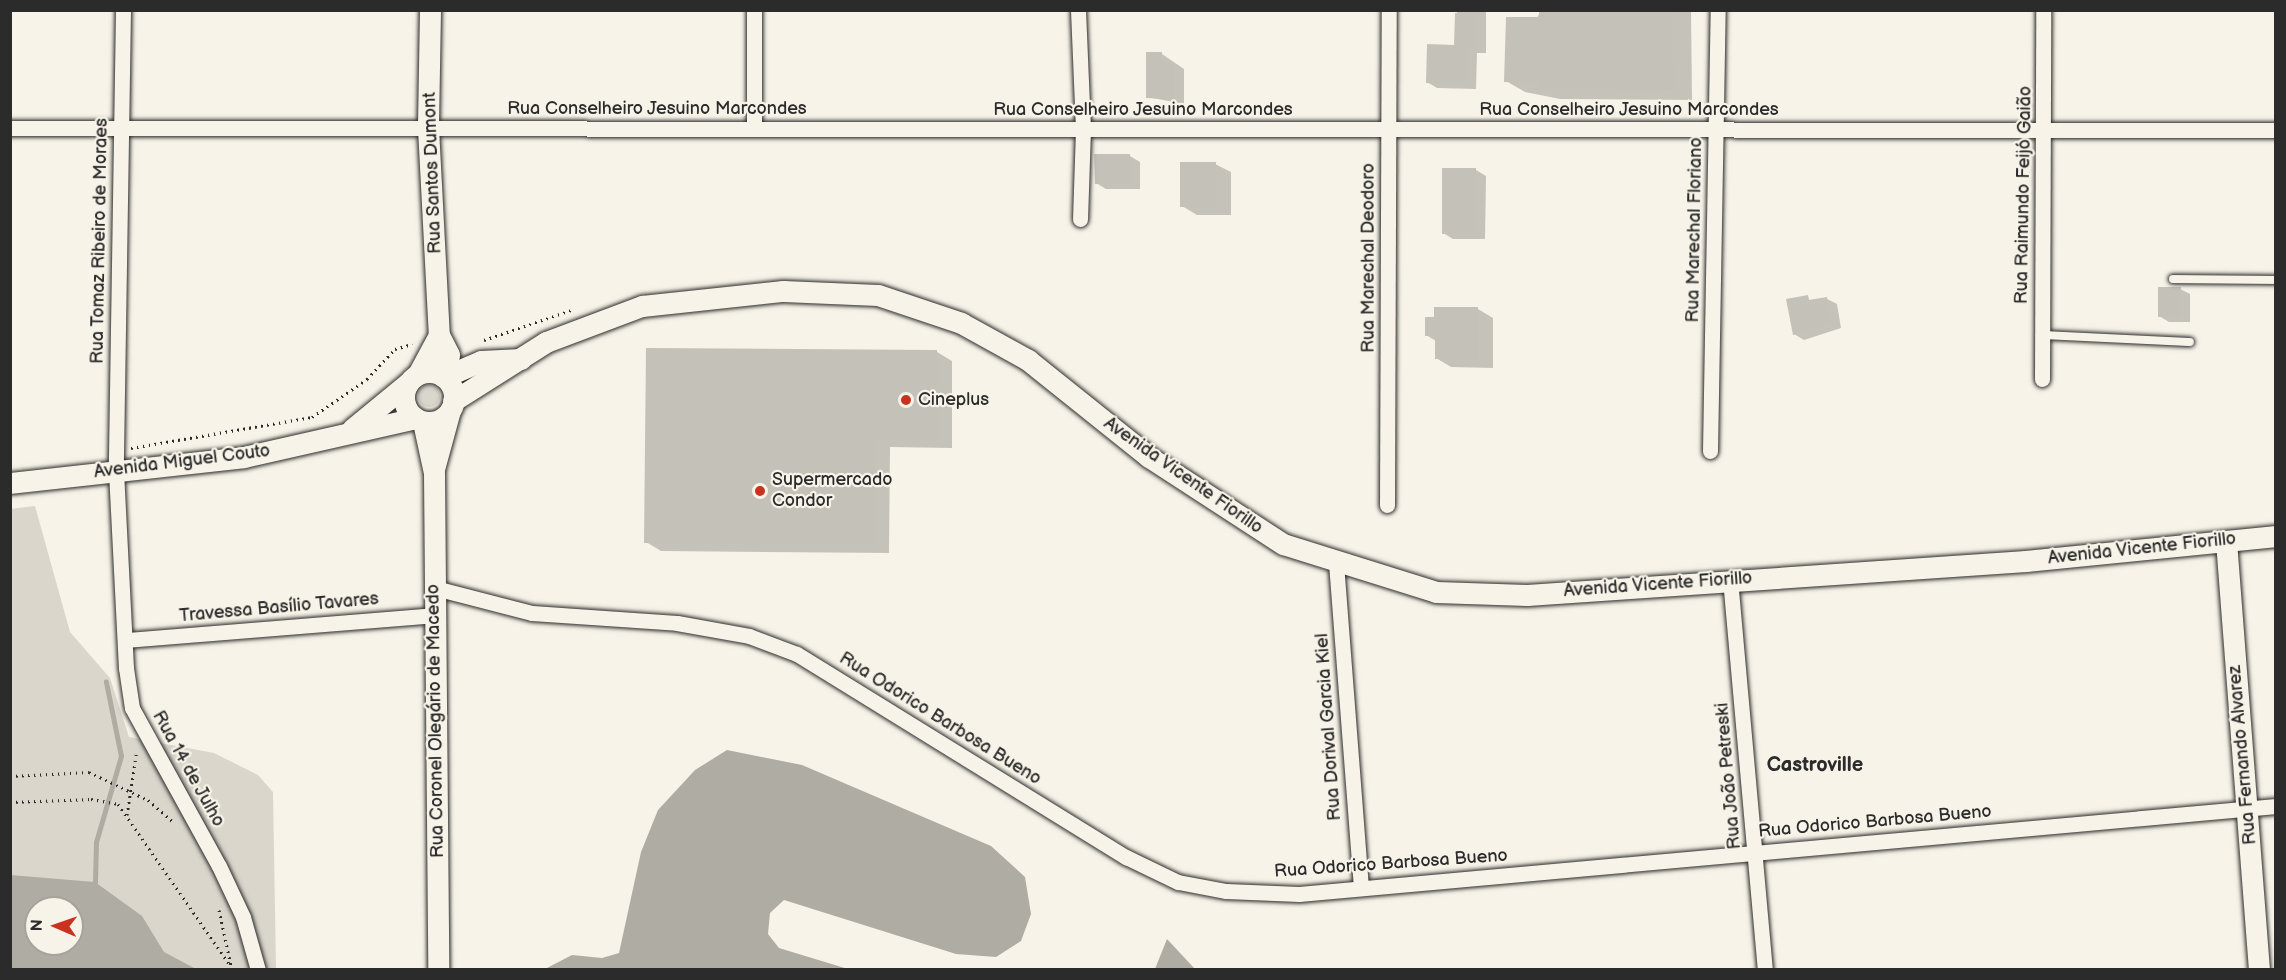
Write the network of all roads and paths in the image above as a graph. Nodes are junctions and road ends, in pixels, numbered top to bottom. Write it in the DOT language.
graph roads {
  1 [pos="123,10"];
  2 [pos="430,10"];
  3 [pos="754,10"];
  4 [pos="1078,10"];
  5 [pos="1389,10"];
  6 [pos="1719,10"];
  7 [pos="2043,10"];
  8 [pos="10,128"];
  9 [pos="121,128"];
  10 [pos="428,128"];
  11 [pos="2046,128"];
  12 [pos="754,129"];
  13 [pos="1083,129"];
  14 [pos="1389,130"];
  15 [pos="1716,130"];
  16 [pos="2276,130"];
  17 [pos="1080,219"];
  18 [pos="2173,279"];
  19 [pos="2276,279"];
  20 [pos="439,334"];
  21 [pos="2042,335"];
  22 [pos="2190,342"];
  23 [pos="521,359"];
  24 [pos="443,376"];
  25 [pos="413,378"];
  26 [pos="2042,379"];
  27 [pos="451,406"];
  28 [pos="419,420"];
  29 [pos="352,429"];
  30 [pos="1710,451"];
  31 [pos="117,471"];
  32 [pos="434,473"];
  33 [pos="10,483"];
  34 [pos="1387,505"];
  35 [pos="2276,536"];
  36 [pos="2226,541"];
  37 [pos="1336,563"];
  38 [pos="1730,579"];
  39 [pos="435,588"];
  40 [pos="435,615"];
  41 [pos="126,640"];
  42 [pos="140,725"];
  43 [pos="10,776"];
  44 [pos="131,791"];
  45 [pos="10,802"];
  46 [pos="2276,806"];
  47 [pos="2248,808"];
  48 [pos="126,817"];
  49 [pos="178,828"];
  50 [pos="1756,852"];
  51 [pos="1361,888"];
  52 [pos="218,901"];
  53 [pos="438,965"];
  54 [pos="232,968"];
  55 [pos="258,969"];
  56 [pos="1766,969"];
  57 [pos="2259,969"];
  1 -- 9 [label="street, Rua Tomaz Ribeiro de Moraes"];
  2 -- 10 [label="main road, Rua Santos Dumont"];
  3 -- 12 [label="street"];
  4 -- 13 [label="street"];
  5 -- 14 [label="street, Rua Marechal Deodoro"];
  6 -- 15 [label="street, Rua Marechal Floriano"];
  7 -- 11 [label="street, Rua Raimundo Feijó Gaião"];
  8 -- 9 [label="street, Rua Conselheiro Jesuino Marcondes"];
  9 -- 10 [label="street, Rua Conselheiro Jesuino Marcondes"];
  9 -- 31 [label="street, Rua Tomaz Ribeiro de Moraes"];
  10 -- 12 [label="street, Rua Conselheiro Jesuino Marcondes"];
  10 -- 20 [label="main road, Rua Santos Dumont"];
  11 -- 15 [label="street, Rua Conselheiro Jesuino Marcondes"];
  11 -- 16 [label="street, Rua Conselheiro Jesuino Marcondes"];
  11 -- 21 [label="street, Rua Raimundo Feijó Gaião"];
  12 -- 13 [label="street, Rua Conselheiro Jesuino Marcondes"];
  13 -- 14 [label="street, Rua Conselheiro Jesuino Marcondes"];
  13 -- 17 [label="street"];
  14 -- 15 [label="street, Rua Conselheiro Jesuino Marcondes"];
  14 -- 34 [label="street, Rua Marechal Deodoro"];
  15 -- 30 [label="street, Rua Marechal Floriano"];
  18 -- 19 [label="lane"];
  20 -- 24 [label="main road, Rua Santos Dumont"];
  20 -- 25 [label="main road"];
  21 -- 22 [label="lane"];
  21 -- 26 [label="street, Rua Raimundo Feijó Gaião"];
  23 -- 24 [label="main road"];
  23 -- 27 [label="main road, Avenida Vicente Fiorillo"];
  23 -- 37 [label="main road, Avenida Vicente Fiorillo"];
  24 -- 25 [label="main road"];
  24 -- 27 [label="main road"];
  25 -- 28 [label="main road"];
  25 -- 29 [label="main road"];
  27 -- 28 [label="main road"];
  27 -- 32 [label="main road"];
  28 -- 29 [label="main road, Avenida Miguel Couto"];
  28 -- 32 [label="main road"];
  29 -- 31 [label="main road, Avenida Miguel Couto"];
  31 -- 33 [label="main road, Avenida Miguel Couto"];
  31 -- 41 [label="street, Rua 14 de Julho"];
  32 -- 39 [label="main road, Rua Coronel Olegário de Macedo"];
  35 -- 36 [label="main road, Avenida Vicente Fiorillo"];
  36 -- 38 [label="main road, Avenida Vicente Fiorillo"];
  36 -- 47 [label="main road, Rua Fernando Alvarez"];
  37 -- 38 [label="main road, Avenida Vicente Fiorillo"];
  37 -- 51 [label="street, Rua Dorival Garcia Kiel"];
  38 -- 50 [label="street, Rua João Petreski"];
  39 -- 40 [label="main road, Rua Coronel Olegário de Macedo"];
  39 -- 51 [label="street, Rua Odorico Barbosa Bueno"];
  40 -- 41 [label="street, Travessa Basílio Tavares"];
  40 -- 53 [label="main road, Rua Coronel Olegário de Macedo"];
  41 -- 42 [label="street, Rua 14 de Julho"];
  42 -- 44 [label="path"];
  42 -- 55 [label="street, Rua 14 de Julho"];
  43 -- 44 [label="path"];
  44 -- 48 [label="path"];
  44 -- 49 [label="path"];
  45 -- 48 [label="path"];
  46 -- 47 [label="street, Rua Odorico Barbosa Bueno"];
  47 -- 50 [label="street, Rua Odorico Barbosa Bueno"];
  47 -- 57 [label="main road, Rua Fernando Alvarez"];
  48 -- 54 [label="path"];
  50 -- 51 [label="street, Rua Odorico Barbosa Bueno"];
  50 -- 56 [label="street, Rua João Petreski"];
  52 -- 54 [label="path"];
}
